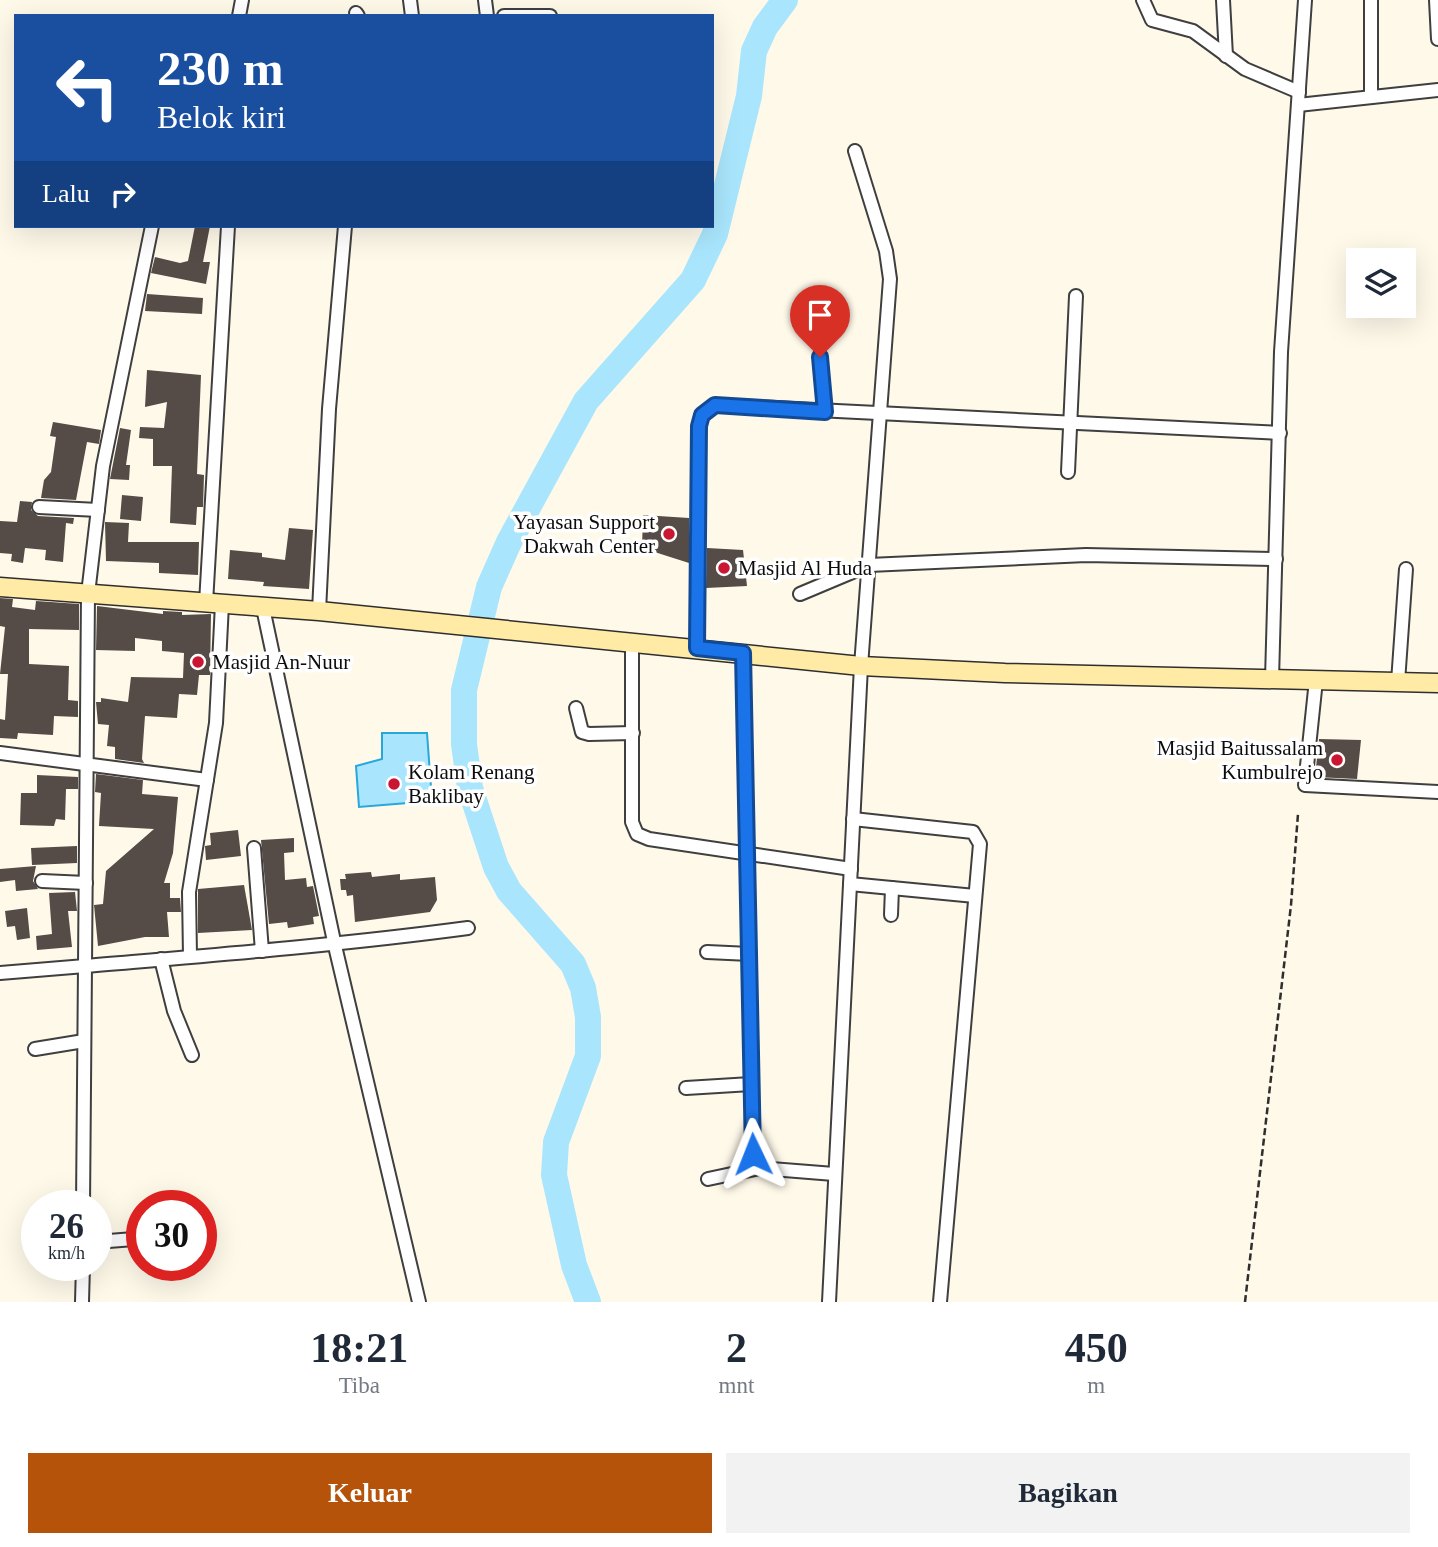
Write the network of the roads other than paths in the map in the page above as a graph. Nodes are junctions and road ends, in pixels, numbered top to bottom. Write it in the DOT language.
graph roads {
  1 [pos="1143,0"];
  2 [pos="1223,0"];
  3 [pos="1305,0"];
  4 [pos="1371,0"];
  5 [pos="1436,0"];
  6 [pos="1438,39"];
  7 [pos="1226,56"];
  8 [pos="1438,90"];
  9 [pos="1371,97"];
  10 [pos="1298,99"];
  11 [pos="855,150"];
  12 [pos="152,228"];
  13 [pos="228,228"];
  14 [pos="345,228"];
  15 [pos="1076,296"];
  16 [pos="820,357"];
  17 [pos="825,412"];
  18 [pos="879,413"];
  19 [pos="1072,423"];
  20 [pos="1280,433"];
  21 [pos="1068,472"];
  22 [pos="39,507"];
  23 [pos="98,510"];
  24 [pos="1276,559"];
  25 [pos="869,565"];
  26 [pos="1406,569"];
  27 [pos="0,587"];
  28 [pos="88,594"];
  29 [pos="800,594"];
  30 [pos="214,604"];
  31 [pos="263,608"];
  32 [pos="319,611"];
  33 [pos="632,642"];
  34 [pos="697,648"];
  35 [pos="743,653"];
  36 [pos="861,666"];
  37 [pos="1272,679"];
  38 [pos="1316,680"];
  39 [pos="1398,682"];
  40 [pos="1438,683"];
  41 [pos="576,708"];
  42 [pos="633,733"];
  43 [pos="0,754"];
  44 [pos="86,764"];
  45 [pos="207,780"];
  46 [pos="1438,792"];
  47 [pos="853,819"];
  48 [pos="254,848"];
  49 [pos="748,855"];
  50 [pos="851,869"];
  51 [pos="42,881"];
  52 [pos="86,883"];
  53 [pos="850,884"];
  54 [pos="892,888"];
  55 [pos="975,896"];
  56 [pos="891,915"];
  57 [pos="468,928"];
  58 [pos="335,946"];
  59 [pos="262,951"];
  60 [pos="706,953"];
  61 [pos="750,954"];
  62 [pos="190,956"];
  63 [pos="161,960"];
  64 [pos="85,966"];
  65 [pos="0,973"];
  66 [pos="85,1041"];
  67 [pos="35,1049"];
  68 [pos="192,1055"];
  69 [pos="751,1084"];
  70 [pos="686,1088"];
  71 [pos="760,1168"];
  72 [pos="834,1174"];
  73 [pos="708,1179"];
  74 [pos="83,1190"];
  75 [pos="83,1281"];
  76 [pos="82,1302"];
  77 [pos="419,1302"];
  78 [pos="828,1302"];
  79 [pos="940,1302"];
  1 -- 7 [label="street"];
  2 -- 7 [label="street"];
  3 -- 10 [label="street"];
  4 -- 9 [label="street"];
  5 -- 6 [label="street"];
  7 -- 10 [label="street"];
  8 -- 9 [label="street"];
  9 -- 10 [label="street"];
  10 -- 20 [label="street"];
  11 -- 18 [label="street"];
  12 -- 23 [label="street"];
  13 -- 30 [label="street"];
  14 -- 32 [label="street"];
  15 -- 19 [label="street"];
  16 -- 17 [label="street"];
  17 -- 18 [label="street"];
  17 -- 34 [label="street"];
  18 -- 19 [label="street"];
  18 -- 25 [label="street"];
  19 -- 20 [label="street"];
  19 -- 21 [label="street"];
  20 -- 24 [label="street"];
  22 -- 23 [label="street"];
  23 -- 28 [label="street"];
  24 -- 25 [label="street"];
  24 -- 37 [label="street"];
  25 -- 29 [label="street"];
  25 -- 36 [label="street"];
  26 -- 39 [label="street"];
  27 -- 28 [label="main road"];
  28 -- 30 [label="main road"];
  28 -- 44 [label="street"];
  30 -- 31 [label="main road"];
  30 -- 45 [label="street"];
  31 -- 32 [label="main road"];
  31 -- 58 [label="street"];
  32 -- 33 [label="main road"];
  33 -- 34 [label="main road"];
  33 -- 42 [label="street"];
  34 -- 35 [label="main road"];
  35 -- 36 [label="main road"];
  35 -- 49 [label="street"];
  36 -- 37 [label="main road"];
  36 -- 47 [label="street"];
  37 -- 38 [label="main road"];
  38 -- 39 [label="main road"];
  38 -- 46 [label="street"];
  39 -- 40 [label="main road"];
  41 -- 42 [label="street"];
  42 -- 49 [label="street"];
  43 -- 44 [label="street"];
  44 -- 45 [label="street"];
  44 -- 52 [label="street"];
  45 -- 62 [label="street"];
  47 -- 50 [label="street"];
  47 -- 55 [label="street"];
  48 -- 59 [label="street"];
  49 -- 50 [label="street"];
  49 -- 61 [label="street"];
  50 -- 53 [label="street"];
  51 -- 52 [label="street"];
  52 -- 64 [label="street"];
  53 -- 54 [label="street"];
  53 -- 72 [label="street"];
  54 -- 55 [label="street"];
  54 -- 56 [label="street"];
  55 -- 79 [label="street"];
  57 -- 58 [label="street"];
  58 -- 59 [label="street"];
  58 -- 77 [label="street"];
  59 -- 62 [label="street"];
  60 -- 61 [label="street"];
  61 -- 69 [label="street"];
  62 -- 63 [label="street"];
  63 -- 64 [label="street"];
  63 -- 68 [label="street"];
  64 -- 65 [label="street"];
  64 -- 66 [label="street"];
  66 -- 67 [label="street"];
  66 -- 74 [label="street"];
  69 -- 70 [label="street"];
  69 -- 71 [label="street"];
  71 -- 72 [label="street"];
  71 -- 73 [label="street"];
  72 -- 78 [label="street"];
  75 -- 76 [label="street"];
}
